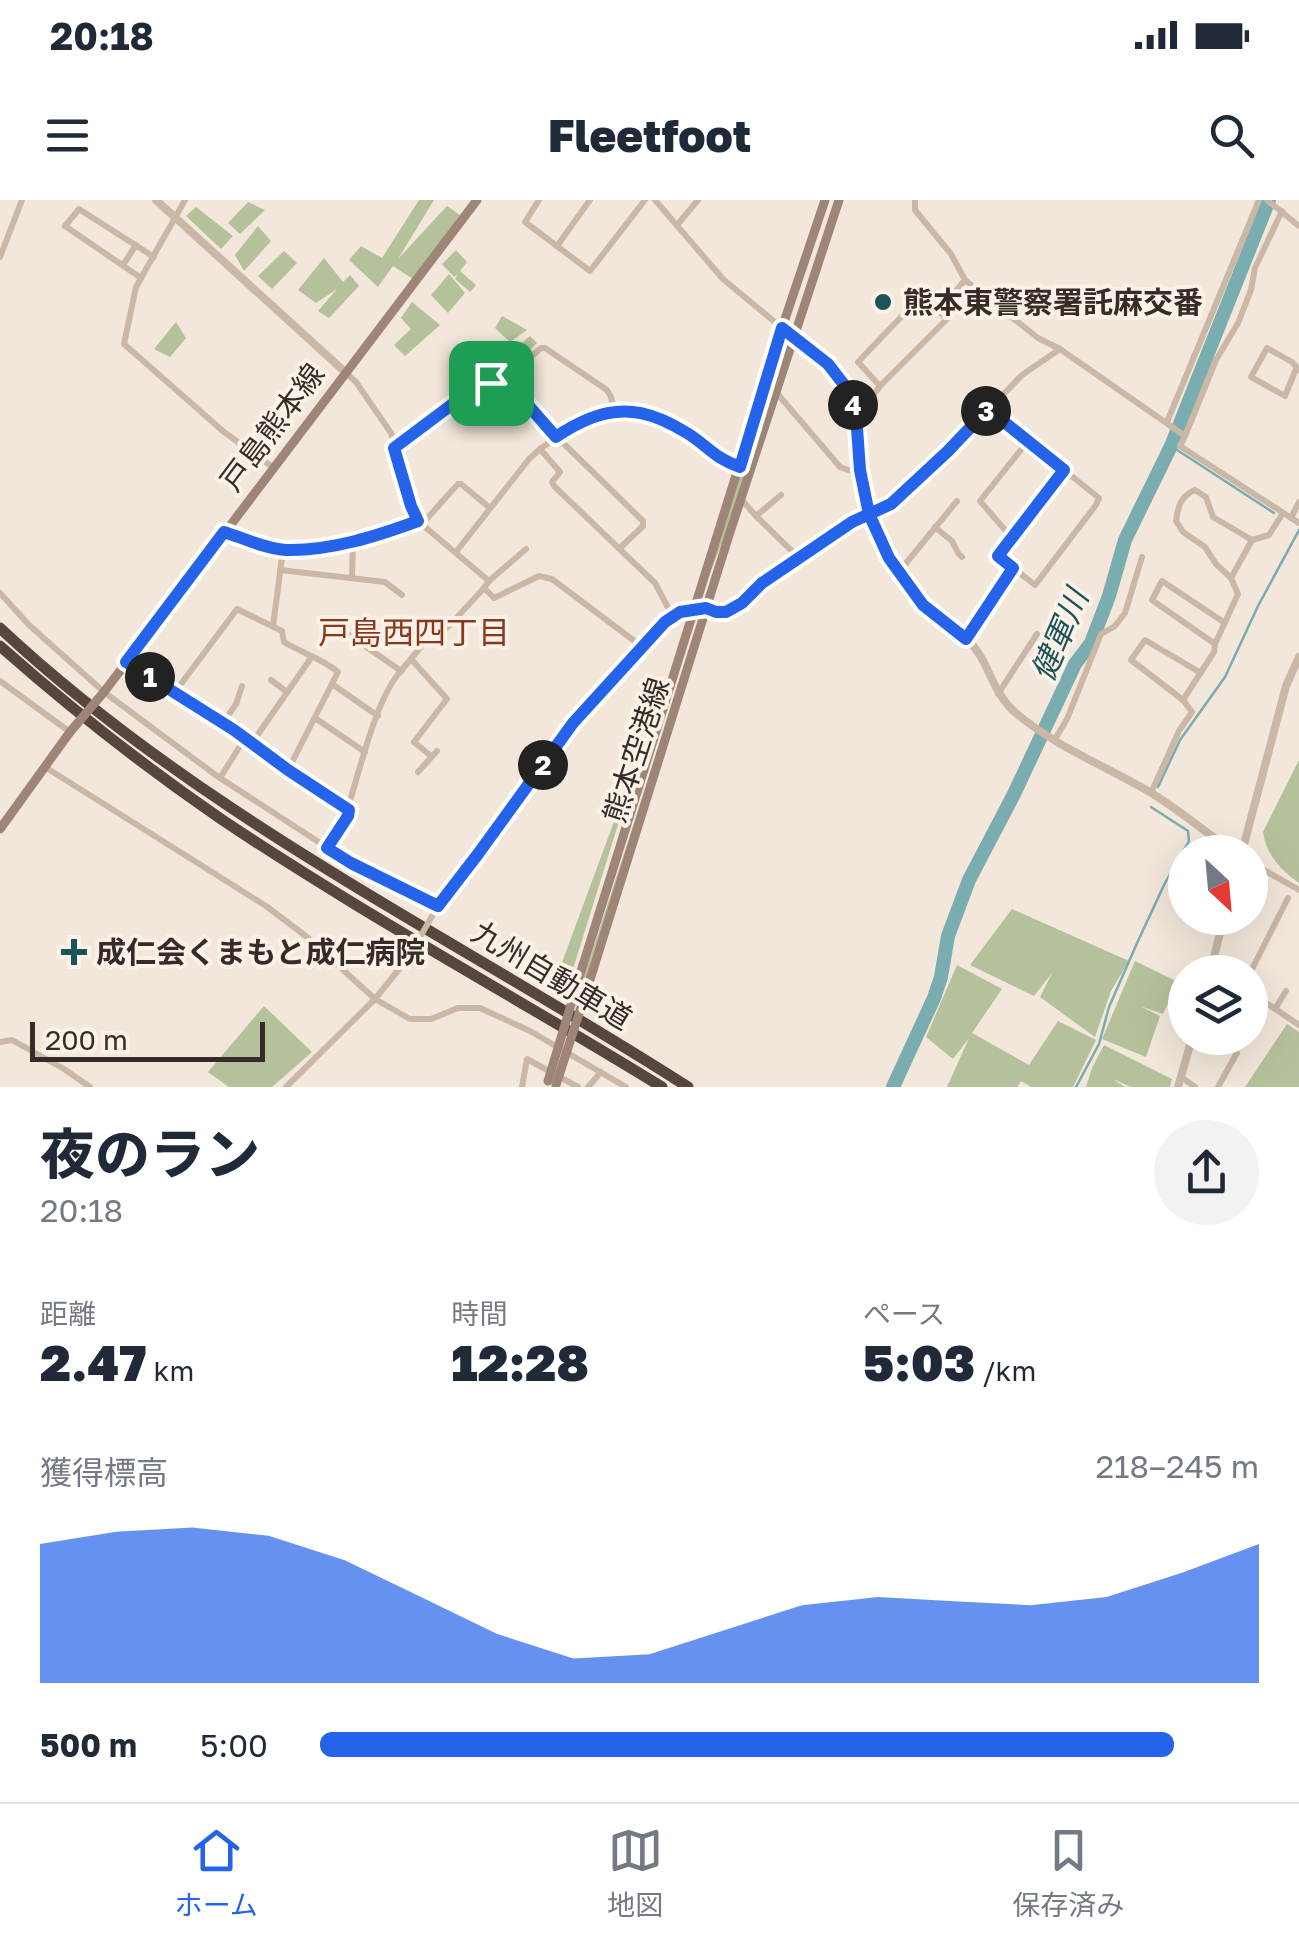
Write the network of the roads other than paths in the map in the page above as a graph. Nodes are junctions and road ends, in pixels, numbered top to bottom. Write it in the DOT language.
graph roads {
  1 [pos="22,200"];
  2 [pos="156,200"];
  3 [pos="185,200"];
  4 [pos="477,200"];
  5 [pos="539,200"];
  6 [pos="590,200"];
  7 [pos="645,200"];
  8 [pos="656,200"];
  9 [pos="698,200"];
  10 [pos="825,200"];
  11 [pos="839,200"];
  12 [pos="915,200"];
  13 [pos="1259,200"];
  14 [pos="1267,200"];
  15 [pos="664,204"];
  16 [pos="1279,205"];
  17 [pos="176,218"];
  18 [pos="677,225"];
  19 [pos="1299,226"];
  20 [pos="136,246"];
  21 [pos="557,246"];
  22 [pos="0,257"];
  23 [pos="154,257"];
  24 [pos="122,265"];
  25 [pos="142,278"];
  26 [pos="965,280"];
  27 [pos="939,311"];
  28 [pos="782,328"];
  29 [pos="793,336"];
  30 [pos="1060,349"];
  31 [pos="1298,370"];
  32 [pos="345,372"];
  33 [pos="505,379"];
  34 [pos="880,386"];
  35 [pos="776,392"];
  36 [pos="853,406"];
  37 [pos="988,409"];
  38 [pos="614,411"];
  39 [pos="1167,422"];
  40 [pos="1184,436"];
  41 [pos="556,437"];
  42 [pos="1028,441"];
  43 [pos="394,448"];
  44 [pos="540,449"];
  45 [pos="740,467"];
  46 [pos="274,468"];
  47 [pos="860,470"];
  48 [pos="1064,470"];
  49 [pos="781,495"];
  50 [pos="741,499"];
  51 [pos="957,501"];
  52 [pos="1299,502"];
  53 [pos="490,508"];
  54 [pos="1283,513"];
  55 [pos="869,514"];
  56 [pos="756,516"];
  57 [pos="1295,521"];
  58 [pos="420,522"];
  59 [pos="936,527"];
  60 [pos="224,532"];
  61 [pos="1012,538"];
  62 [pos="1252,540"];
  63 [pos="353,541"];
  64 [pos="620,548"];
  65 [pos="526,549"];
  66 [pos="283,550"];
  67 [pos="456,552"];
  68 [pos="962,557"];
  69 [pos="1142,557"];
  70 [pos="799,558"];
  71 [pos="1013,568"];
  72 [pos="280,570"];
  73 [pos="898,573"];
  74 [pos="352,578"];
  75 [pos="1232,578"];
  76 [pos="486,584"];
  77 [pos="0,593"];
  78 [pos="402,595"];
  79 [pos="701,609"];
  80 [pos="672,617"];
  81 [pos="1225,623"];
  82 [pos="273,626"];
  83 [pos="0,628"];
  84 [pos="342,630"];
  85 [pos="1037,634"];
  86 [pos="966,639"];
  87 [pos="1215,644"];
  88 [pos="0,646"];
  89 [pos="642,646"];
  90 [pos="1299,657"];
  91 [pos="311,658"];
  92 [pos="411,659"];
  93 [pos="126,662"];
  94 [pos="401,671"];
  95 [pos="1201,672"];
  96 [pos="272,680"];
  97 [pos="0,681"];
  98 [pos="332,684"];
  99 [pos="242,686"];
  100 [pos="104,692"];
  101 [pos="174,692"];
  102 [pos="287,692"];
  103 [pos="998,694"];
  104 [pos="1183,700"];
  105 [pos="378,716"];
  106 [pos="315,718"];
  107 [pos="223,723"];
  108 [pos="70,732"];
  109 [pos="248,740"];
  110 [pos="1055,740"];
  111 [pos="365,752"];
  112 [pos="45,768"];
  113 [pos="288,770"];
  114 [pos="418,772"];
  115 [pos="220,778"];
  116 [pos="1152,793"];
  117 [pos="349,810"];
  118 [pos="0,829"];
  119 [pos="1213,835"];
  120 [pos="1243,835"];
  121 [pos="327,848"];
  122 [pos="1268,872"];
  123 [pos="1299,890"];
  124 [pos="1288,898"];
  125 [pos="436,909"];
  126 [pos="1259,955"];
  127 [pos="1286,992"];
  128 [pos="375,999"];
  129 [pos="1268,1004"];
  130 [pos="1275,1009"];
  131 [pos="1299,1024"];
  132 [pos="0,1042"];
  133 [pos="1187,1055"];
  134 [pos="1236,1055"];
  135 [pos="601,1072"];
  136 [pos="1179,1082"];
  137 [pos="552,1085"];
  138 [pos="90,1087"];
  139 [pos="286,1087"];
  140 [pos="522,1087"];
  141 [pos="578,1087"];
  142 [pos="588,1087"];
  143 [pos="626,1087"];
  144 [pos="662,1087"];
  145 [pos="688,1087"];
  146 [pos="1195,1087"];
  147 [pos="1218,1087"];
  1 -- 22 [label="street"];
  2 -- 17 [label="street"];
  3 -- 17 [label="street"];
  4 -- 32 [label="main road, 戸島熊本線"];
  5 -- 21 [label="street"];
  6 -- 21 [label="street"];
  7 -- 21 [label="street"];
  8 -- 15 [label="street"];
  9 -- 18 [label="street"];
  10 -- 28 [label="main road, 熊本空港線"];
  11 -- 29 [label="main road, 熊本空港線"];
  12 -- 26 [label="street"];
  13 -- 39 [label="street"];
  14 -- 16 [label="street"];
  15 -- 18 [label="street"];
  16 -- 19 [label="street"];
  16 -- 40 [label="street"];
  17 -- 23 [label="street"];
  17 -- 32 [label="street"];
  18 -- 28 [label="street"];
  20 -- 23 [label="street"];
  20 -- 24 [label="street"];
  20 -- 24 [label="street"];
  23 -- 25 [label="street"];
  24 -- 25 [label="street"];
  25 -- 46 [label="street"];
  26 -- 27 [label="street"];
  26 -- 30 [label="street"];
  27 -- 34 [label="street"];
  27 -- 34 [label="street"];
  28 -- 29 [label="street"];
  28 -- 45 [label="main road, 熊本空港線"];
  29 -- 35 [label="main road, 熊本空港線"];
  29 -- 36 [label="street"];
  30 -- 37 [label="street"];
  30 -- 39 [label="street"];
  31 -- 31 [label="street"];
  32 -- 43 [label="street"];
  32 -- 46 [label="main road, 戸島熊本線"];
  33 -- 38 [label="street"];
  33 -- 41 [label="street"];
  33 -- 43 [label="street"];
  34 -- 36 [label="street"];
  35 -- 47 [label="street"];
  35 -- 50 [label="main road, 熊本空港線"];
  36 -- 47 [label="street"];
  37 -- 42 [label="street"];
  37 -- 55 [label="street"];
  38 -- 41 [label="street"];
  38 -- 45 [label="street"];
  39 -- 40 [label="street"];
  40 -- 54 [label="street"];
  41 -- 44 [label="street"];
  41 -- 64 [label="street"];
  42 -- 48 [label="street"];
  42 -- 61 [label="street"];
  43 -- 58 [label="street"];
  44 -- 53 [label="street"];
  44 -- 64 [label="street"];
  45 -- 79 [label="main road, 熊本空港線"];
  46 -- 60 [label="main road, 戸島熊本線"];
  47 -- 55 [label="street"];
  48 -- 61 [label="street"];
  48 -- 71 [label="street"];
  49 -- 56 [label="street"];
  50 -- 56 [label="street"];
  50 -- 79 [label="main road, 熊本空港線"];
  51 -- 59 [label="street"];
  52 -- 57 [label="street"];
  53 -- 58 [label="street"];
  53 -- 67 [label="street"];
  54 -- 57 [label="street"];
  54 -- 62 [label="street"];
  55 -- 70 [label="street"];
  55 -- 73 [label="street"];
  56 -- 70 [label="street"];
  58 -- 63 [label="street"];
  58 -- 67 [label="street"];
  59 -- 68 [label="street"];
  59 -- 73 [label="street"];
  60 -- 66 [label="street"];
  60 -- 93 [label="main road, 戸島熊本線"];
  61 -- 71 [label="street"];
  62 -- 75 [label="street"];
  62 -- 75 [label="street"];
  63 -- 66 [label="street"];
  63 -- 74 [label="street"];
  64 -- 80 [label="street"];
  65 -- 76 [label="street"];
  66 -- 72 [label="street"];
  67 -- 76 [label="street"];
  69 -- 110 [label="street"];
  70 -- 79 [label="street"];
  71 -- 86 [label="street"];
  72 -- 74 [label="street"];
  72 -- 82 [label="street"];
  73 -- 86 [label="street"];
  74 -- 78 [label="street"];
  75 -- 81 [label="street"];
  76 -- 89 [label="street"];
  76 -- 92 [label="street"];
  77 -- 100 [label="street"];
  79 -- 80 [label="street"];
  79 -- 137 [label="main road, 熊本空港線, bridge"];
  80 -- 89 [label="street"];
  81 -- 87 [label="street"];
  81 -- 87 [label="street"];
  82 -- 91 [label="street"];
  82 -- 101 [label="street"];
  83 -- 145 [label="highway, 九州自動車道"];
  84 -- 94 [label="street"];
  85 -- 103 [label="street"];
  86 -- 103 [label="street"];
  87 -- 95 [label="street"];
  88 -- 144 [label="highway, 九州自動車道"];
  89 -- 125 [label="street"];
  90 -- 120 [label="street"];
  91 -- 98 [label="street"];
  91 -- 102 [label="street"];
  92 -- 94 [label="street"];
  92 -- 114 [label="street"];
  93 -- 100 [label="main road, 戸島熊本線"];
  93 -- 101 [label="street"];
  94 -- 105 [label="street"];
  95 -- 104 [label="street"];
  95 -- 104 [label="street"];
  96 -- 102 [label="street"];
  97 -- 108 [label="street"];
  98 -- 105 [label="street"];
  98 -- 106 [label="street"];
  99 -- 107 [label="street"];
  100 -- 108 [label="main road, 戸島熊本線, bridge"];
  100 -- 115 [label="street"];
  101 -- 107 [label="street"];
  102 -- 109 [label="street"];
  103 -- 110 [label="street"];
  104 -- 116 [label="street"];
  105 -- 111 [label="street"];
  106 -- 111 [label="street"];
  106 -- 113 [label="street"];
  107 -- 109 [label="street"];
  108 -- 112 [label="main road, 戸島熊本線"];
  109 -- 113 [label="street"];
  109 -- 115 [label="street"];
  110 -- 116 [label="street"];
  111 -- 117 [label="street"];
  112 -- 118 [label="main road, 戸島熊本線"];
  112 -- 128 [label="street"];
  113 -- 117 [label="street"];
  115 -- 121 [label="street"];
  116 -- 119 [label="street"];
  117 -- 121 [label="street"];
  121 -- 125 [label="street"];
  122 -- 123 [label="street"];
  124 -- 126 [label="street"];
  125 -- 128 [label="street, bridge"];
  127 -- 130 [label="street"];
  128 -- 135 [label="street"];
  128 -- 139 [label="street"];
  129 -- 130 [label="street"];
  130 -- 131 [label="street"];
  132 -- 138 [label="street"];
  133 -- 136 [label="street"];
  134 -- 147 [label="street"];
  135 -- 142 [label="street"];
  135 -- 143 [label="street"];
  136 -- 146 [label="street"];
  140 -- 141 [label="street"];
}
